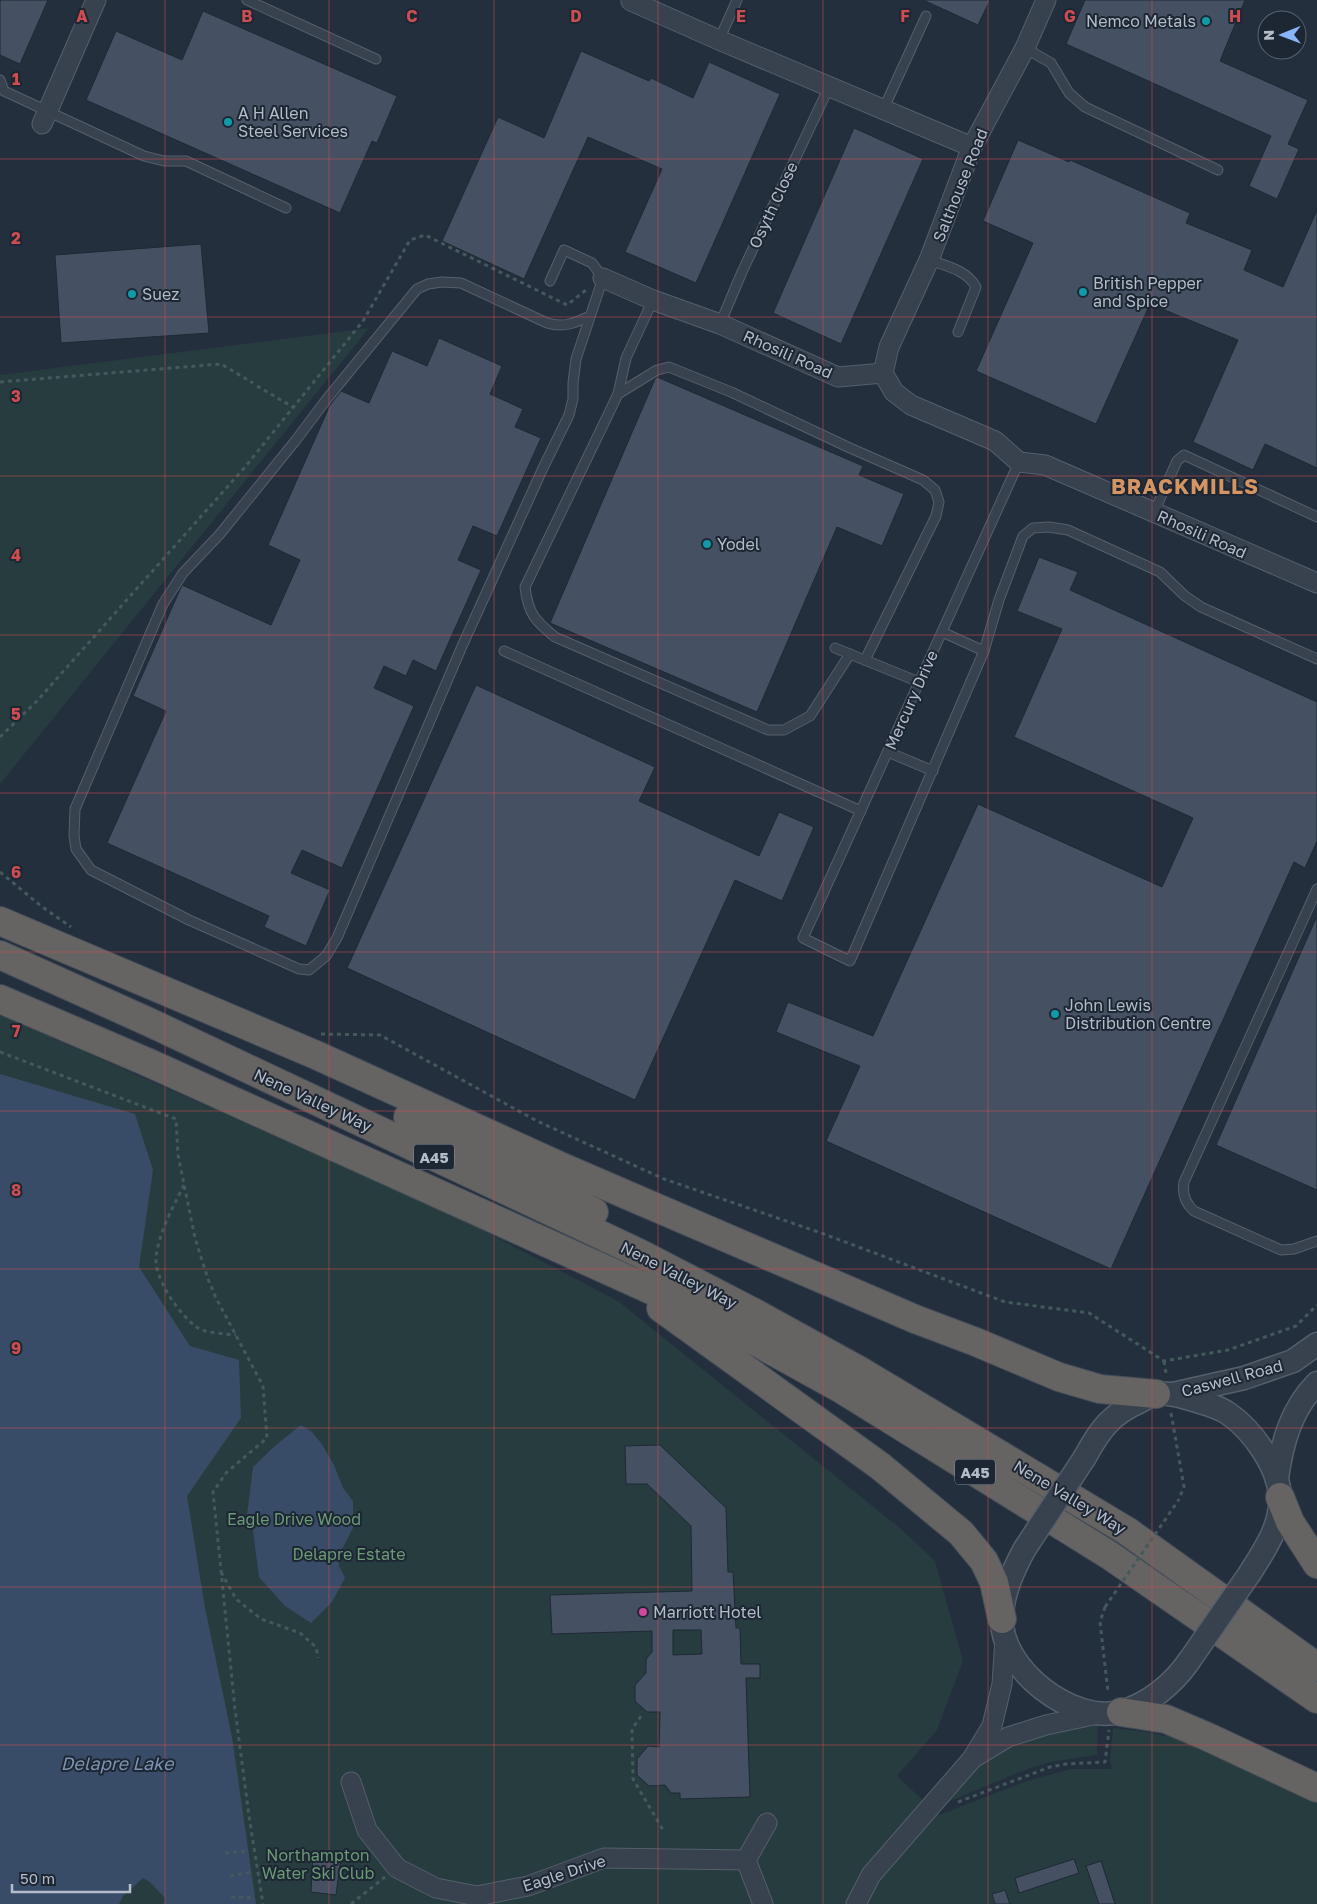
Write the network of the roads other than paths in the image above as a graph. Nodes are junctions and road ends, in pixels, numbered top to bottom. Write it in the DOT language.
graph roads {
  1 [pos="96,0"];
  2 [pos="247,0"];
  3 [pos="632,0"];
  4 [pos="737,0"];
  5 [pos="1046,0"];
  6 [pos="926,16"];
  7 [pos="719,40"];
  8 [pos="1025,48"];
  9 [pos="376,59"];
  10 [pos="0,80"];
  11 [pos="828,86"];
  12 [pos="883,110"];
  13 [pos="45,118"];
  14 [pos="972,147"];
  15 [pos="1218,170"];
  16 [pos="286,208"];
  17 [pos="929,260"];
  18 [pos="603,278"];
  19 [pos="550,281"];
  20 [pos="654,300"];
  21 [pos="590,316"];
  22 [pos="720,324"];
  23 [pos="958,332"];
  24 [pos="884,373"];
  25 [pos="618,394"];
  26 [pos="1019,462"];
  27 [pos="1154,512"];
  28 [pos="1317,517"];
  29 [pos="1317,584"];
  30 [pos="942,632"];
  31 [pos="835,648"];
  32 [pos="504,651"];
  33 [pos="984,651"];
  34 [pos="850,654"];
  35 [pos="1317,659"];
  36 [pos="865,660"];
  37 [pos="919,682"];
  38 [pos="888,752"];
  39 [pos="933,771"];
  40 [pos="861,811"];
  41 [pos="1317,889"];
  42 [pos="0,921"];
  43 [pos="0,955"];
  44 [pos="166,992"];
  45 [pos="0,998"];
  46 [pos="1317,1241"];
  47 [pos="615,1275"];
  48 [pos="1317,1344"];
  49 [pos="862,1372"];
  50 [pos="1317,1384"];
  51 [pos="1166,1393"];
  52 [pos="1278,1488"];
  53 [pos="1317,1564"];
  54 [pos="1003,1628"];
  55 [pos="1317,1667"];
  56 [pos="1317,1699"];
  57 [pos="1109,1712"];
  58 [pos="972,1758"];
  59 [pos="351,1782"];
  60 [pos="1317,1788"];
  61 [pos="767,1823"];
  62 [pos="746,1860"];
  63 [pos="763,1904"];
  64 [pos="856,1904"];
  1 -- 13 [label="street"];
  2 -- 9 [label="lane"];
  3 -- 7 [label="street"];
  4 -- 7 [label="lane"];
  5 -- 8 [label="street, Salthouse Road"];
  6 -- 12 [label="lane"];
  7 -- 11 [label="street"];
  8 -- 14 [label="street, Salthouse Road"];
  8 -- 15 [label="lane"];
  10 -- 13 [label="lane"];
  11 -- 12 [label="street"];
  11 -- 22 [label="lane, Osyth Close"];
  12 -- 14 [label="street"];
  13 -- 16 [label="lane"];
  14 -- 17 [label="street, Salthouse Road"];
  17 -- 23 [label="lane"];
  17 -- 24 [label="street, Salthouse Road"];
  18 -- 19 [label="lane"];
  18 -- 20 [label="street, Rhosili Road"];
  18 -- 21 [label="lane"];
  20 -- 22 [label="street, Rhosili Road"];
  20 -- 25 [label="lane"];
  21 -- 21 [label="lane"];
  22 -- 24 [label="street, Rhosili Road"];
  24 -- 26 [label="street"];
  25 -- 34 [label="lane"];
  25 -- 36 [label="lane"];
  26 -- 27 [label="street, Rhosili Road"];
  26 -- 30 [label="lane, Mercury Drive"];
  27 -- 28 [label="lane"];
  27 -- 29 [label="street, Rhosili Road"];
  30 -- 33 [label="lane"];
  30 -- 37 [label="lane, Mercury Drive"];
  31 -- 34 [label="lane"];
  32 -- 40 [label="lane"];
  33 -- 35 [label="lane"];
  33 -- 39 [label="lane"];
  34 -- 36 [label="lane"];
  36 -- 37 [label="lane"];
  37 -- 38 [label="lane, Mercury Drive"];
  38 -- 39 [label="lane"];
  38 -- 40 [label="lane, Mercury Drive"];
  39 -- 40 [label="lane, Mercury Drive"];
  41 -- 46 [label="lane"];
  42 -- 44 [label="highway"];
  43 -- 49 [label="highway, Nene Valley Way / A45"];
  44 -- 49 [label="highway"];
  44 -- 51 [label="highway"];
  45 -- 47 [label="highway, Nene Valley Way / A45"];
  47 -- 54 [label="highway"];
  47 -- 56 [label="highway, Nene Valley Way / A45"];
  48 -- 51 [label="street, Caswell Road"];
  49 -- 55 [label="highway, Nene Valley Way / A45"];
  50 -- 52 [label="street"];
  51 -- 52 [label="street"];
  51 -- 54 [label="street, Caswell Road, bridge"];
  52 -- 53 [label="highway"];
  52 -- 57 [label="street, bridge"];
  54 -- 57 [label="street"];
  54 -- 58 [label="street"];
  57 -- 58 [label="street"];
  57 -- 60 [label="highway"];
  58 -- 64 [label="street"];
  59 -- 62 [label="street, Eagle Drive"];
  61 -- 62 [label="street"];
  62 -- 63 [label="street"];
}
